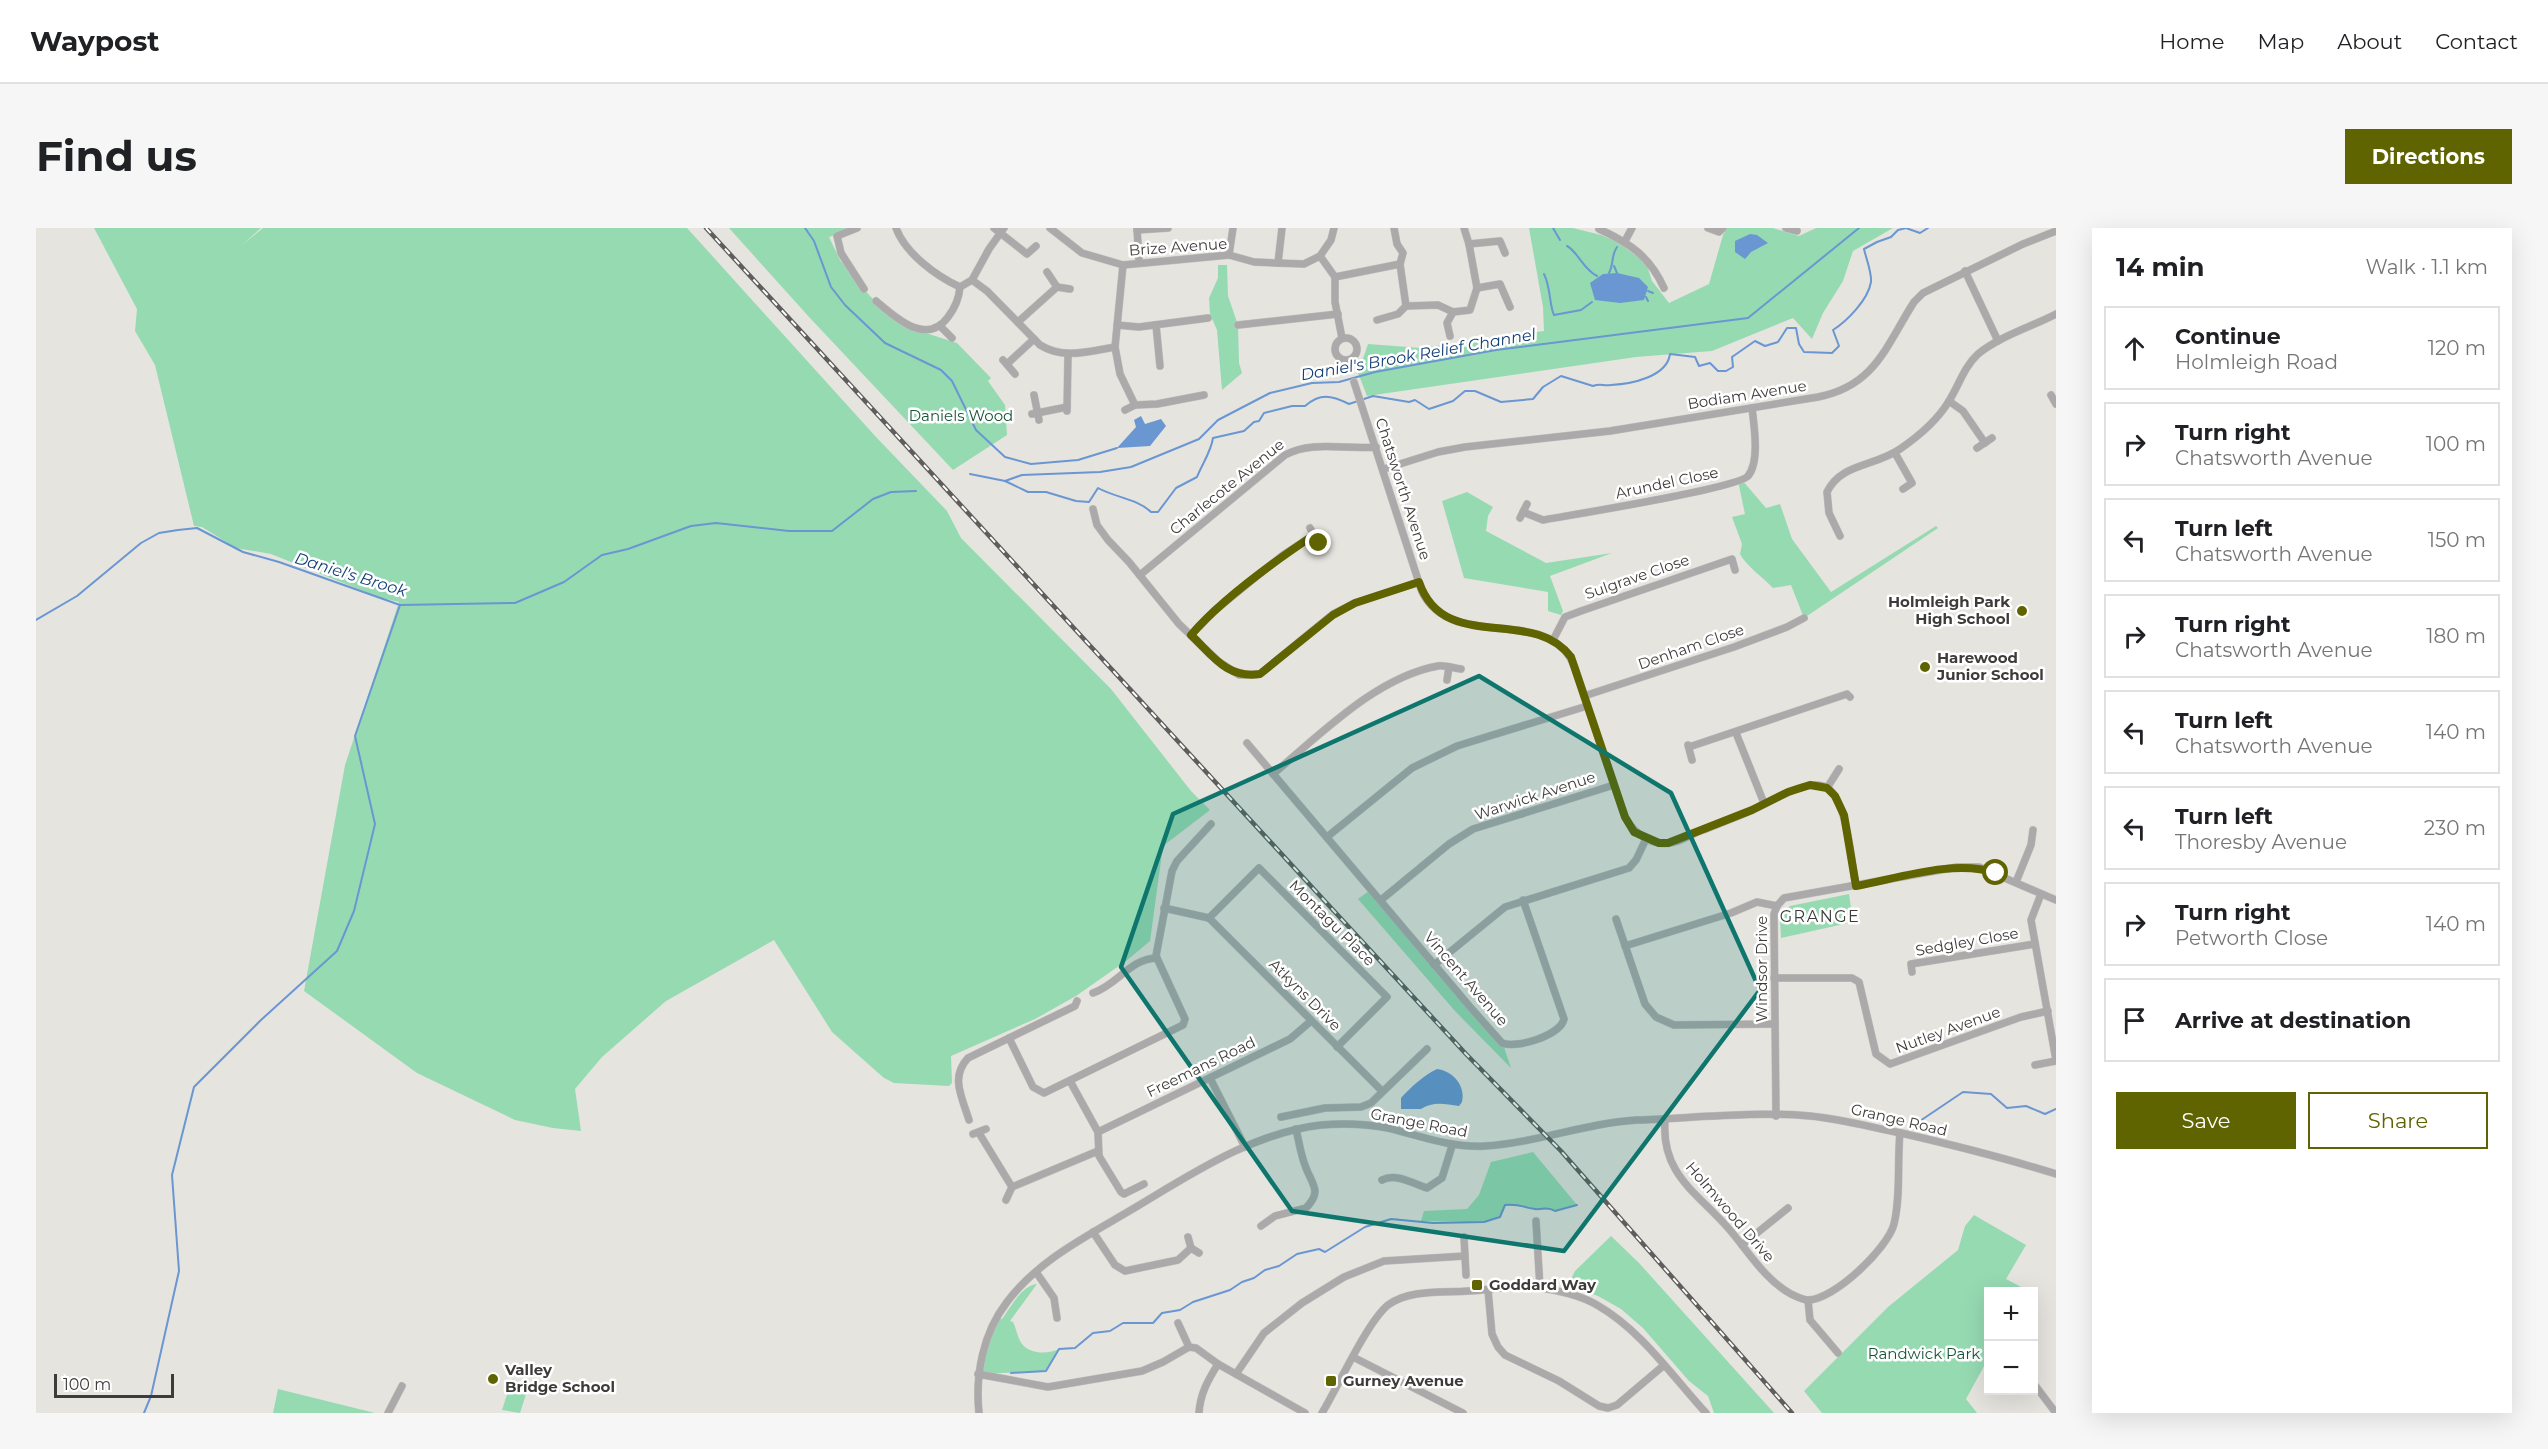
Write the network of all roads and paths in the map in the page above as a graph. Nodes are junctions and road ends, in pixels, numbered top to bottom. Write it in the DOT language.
graph roads {
  1 [pos="857,228"];
  2 [pos="896,228"];
  3 [pos="1050,228"];
  4 [pos="1168,228"];
  5 [pos="1233,228"];
  6 [pos="1282,228"];
  7 [pos="1334,228"];
  8 [pos="1394,228"];
  9 [pos="1464,228"];
  10 [pos="1632,228"];
  11 [pos="1708,228"];
  12 [pos="1723,228"];
  13 [pos="1786,228"];
  14 [pos="1137,229"];
  15 [pos="1599,229"];
  16 [pos="1000,230"];
  17 [pos="1797,231"];
  18 [pos="2056,231"];
  19 [pos="1625,241"];
  20 [pos="1469,244"];
  21 [pos="1036,246"];
  22 [pos="1505,253"];
  23 [pos="1229,255"];
  24 [pos="1320,256"];
  25 [pos="1139,262"];
  26 [pos="1278,263"];
  27 [pos="1400,264"];
  28 [pos="1123,265"];
  29 [pos="1965,271"];
  30 [pos="1047,272"];
  31 [pos="1335,277"];
  32 [pos="972,280"];
  33 [pos="960,287"];
  34 [pos="1057,287"];
  35 [pos="1477,288"];
  36 [pos="1665,288"];
  37 [pos="864,289"];
  38 [pos="1070,289"];
  39 [pos="876,301"];
  40 [pos="1406,306"];
  41 [pos="1510,307"];
  42 [pos="1453,312"];
  43 [pos="1338,314"];
  44 [pos="2056,314"];
  45 [pos="1208,318"];
  46 [pos="1377,320"];
  47 [pos="1018,322"];
  48 [pos="1117,325"];
  49 [pos="1156,325"];
  50 [pos="1238,325"];
  51 [pos="940,326"];
  52 [pos="1450,336"];
  53 [pos="952,338"];
  54 [pos="1342,338"];
  55 [pos="1034,339"];
  56 [pos="1998,341"];
  57 [pos="1115,347"];
  58 [pos="1068,355"];
  59 [pos="1347,360"];
  60 [pos="1160,366"];
  61 [pos="1350,368"];
  62 [pos="1015,374"];
  63 [pos="1354,382"];
  64 [pos="1034,395"];
  65 [pos="1204,395"];
  66 [pos="2051,395"];
  67 [pos="1949,400"];
  68 [pos="2056,403"];
  69 [pos="1135,405"];
  70 [pos="1752,408"];
  71 [pos="1125,410"];
  72 [pos="1992,438"];
  73 [pos="1985,443"];
  74 [pos="1376,447"];
  75 [pos="1977,448"];
  76 [pos="1894,453"];
  77 [pos="1384,469"];
  78 [pos="1903,489"];
  79 [pos="1527,504"];
  80 [pos="1093,509"];
  81 [pos="1310,528"];
  82 [pos="1314,535"];
  83 [pos="1840,536"];
  84 [pos="1319,543"];
  85 [pos="1735,570"];
  86 [pos="1140,575"];
  87 [pos="1419,582"];
  88 [pos="1804,618"];
  89 [pos="1191,635"];
  90 [pos="1553,640"];
  91 [pos="1449,667"];
  92 [pos="1461,669"];
  93 [pos="1447,681"];
  94 [pos="1584,696"];
  95 [pos="1850,697"];
  96 [pos="1587,706"];
  97 [pos="1736,733"];
  98 [pos="1247,743"];
  99 [pos="1692,760"];
  100 [pos="1839,769"];
  101 [pos="1273,774"];
  102 [pos="1614,784"];
  103 [pos="1827,788"];
  104 [pos="1764,803"];
  105 [pos="1211,824"];
  106 [pos="2033,830"];
  107 [pos="1327,837"];
  108 [pos="1646,839"];
  109 [pos="2016,882"];
  110 [pos="1856,886"];
  111 [pos="2041,894"];
  112 [pos="1381,900"];
  113 [pos="1523,900"];
  114 [pos="2056,900"];
  115 [pos="1776,906"];
  116 [pos="1164,908"];
  117 [pos="1209,918"];
  118 [pos="1616,920"];
  119 [pos="2035,944"];
  120 [pos="1625,946"];
  121 [pos="1157,958"];
  122 [pos="1434,964"];
  123 [pos="1912,972"];
  124 [pos="1774,978"];
  125 [pos="1093,993"];
  126 [pos="1077,1001"];
  127 [pos="2048,1011"];
  128 [pos="1311,1021"];
  129 [pos="1775,1024"];
  130 [pos="1009,1038"];
  131 [pos="1337,1047"];
  132 [pos="1427,1049"];
  133 [pos="2056,1060"];
  134 [pos="2035,1065"];
  135 [pos="1210,1078"];
  136 [pos="1070,1081"];
  137 [pos="1382,1091"];
  138 [pos="1776,1116"];
  139 [pos="1281,1117"];
  140 [pos="969,1120"];
  141 [pos="1665,1120"];
  142 [pos="986,1129"];
  143 [pos="1296,1130"];
  144 [pos="1098,1132"];
  145 [pos="1899,1133"];
  146 [pos="1452,1146"];
  147 [pos="1245,1147"];
  148 [pos="1098,1150"];
  149 [pos="2056,1174"];
  150 [pos="1386,1176"];
  151 [pos="1144,1184"];
  152 [pos="1012,1187"];
  153 [pos="1006,1200"];
  154 [pos="1788,1208"];
  155 [pos="1536,1221"];
  156 [pos="1261,1226"];
  157 [pos="1093,1232"];
  158 [pos="1188,1237"];
  159 [pos="1464,1237"];
  160 [pos="1742,1245"];
  161 [pos="1191,1248"];
  162 [pos="1198,1252"];
  163 [pos="1465,1256"];
  164 [pos="1036,1272"];
  165 [pos="1466,1275"];
  166 [pos="1540,1287"];
  167 [pos="1488,1290"];
  168 [pos="1808,1300"];
  169 [pos="1054,1309"];
  170 [pos="1046,1313"];
  171 [pos="1057,1318"];
  172 [pos="1178,1323"];
  173 [pos="1190,1347"];
  174 [pos="1835,1348"];
  175 [pos="1353,1357"];
  176 [pos="1218,1364"];
  177 [pos="1664,1366"];
  178 [pos="978,1374"];
  179 [pos="1236,1374"];
  180 [pos="402,1386"];
  181 [pos="2038,1389"];
  182 [pos="388,1413"];
  183 [pos="979,1413"];
  184 [pos="1199,1413"];
  185 [pos="1305,1413"];
  186 [pos="1322,1413"];
  187 [pos="1463,1413"];
  188 [pos="1706,1413"];
  189 [pos="2056,1413"];
  1 -- 37 [label="street"];
  2 -- 33 [label="street"];
  3 -- 28 [label="street, Brize Avenue"];
  4 -- 14 [label="street"];
  5 -- 23 [label="street"];
  6 -- 26 [label="street"];
  7 -- 24 [label="street"];
  8 -- 27 [label="street"];
  9 -- 20 [label="street"];
  10 -- 19 [label="street"];
  11 -- 12 [label="street"];
  13 -- 17 [label="street"];
  14 -- 25 [label="street"];
  15 -- 19 [label="street"];
  16 -- 21 [label="street"];
  16 -- 32 [label="street"];
  18 -- 29 [label="street, Bodiam Avenue"];
  19 -- 36 [label="street"];
  20 -- 22 [label="street"];
  20 -- 35 [label="street"];
  23 -- 25 [label="street, Brize Avenue"];
  23 -- 26 [label="street, Brize Avenue"];
  24 -- 26 [label="street, Brize Avenue"];
  24 -- 31 [label="street"];
  25 -- 28 [label="street, Brize Avenue"];
  27 -- 31 [label="street"];
  27 -- 40 [label="street"];
  28 -- 48 [label="street"];
  29 -- 56 [label="street"];
  29 -- 70 [label="street, Bodiam Avenue"];
  30 -- 34 [label="street"];
  31 -- 43 [label="street"];
  32 -- 33 [label="street"];
  32 -- 47 [label="street"];
  33 -- 51 [label="street"];
  34 -- 38 [label="street"];
  34 -- 47 [label="street"];
  35 -- 41 [label="street"];
  35 -- 42 [label="street"];
  39 -- 51 [label="street"];
  40 -- 42 [label="street"];
  40 -- 46 [label="street"];
  42 -- 52 [label="street"];
  43 -- 50 [label="street"];
  43 -- 54 [label="street"];
  44 -- 56 [label="street"];
  45 -- 49 [label="street"];
  47 -- 55 [label="street"];
  48 -- 49 [label="street"];
  48 -- 57 [label="street"];
  49 -- 60 [label="street"];
  51 -- 53 [label="street"];
  54 -- 59 [label="street"];
  54 -- 59 [label="street"];
  55 -- 58 [label="street"];
  55 -- 62 [label="street"];
  56 -- 67 [label="street"];
  57 -- 58 [label="street"];
  57 -- 69 [label="street"];
  58 -- 64 [label="street"];
  59 -- 61 [label="street"];
  63 -- 74 [label="street, Chatsworth Avenue"];
  65 -- 69 [label="street"];
  66 -- 68 [label="street"];
  67 -- 73 [label="street"];
  67 -- 76 [label="street"];
  69 -- 71 [label="street"];
  70 -- 77 [label="street, Bodiam Avenue"];
  70 -- 79 [label="street, Arundel Close"];
  72 -- 73 [label="street"];
  73 -- 75 [label="street"];
  74 -- 77 [label="street, Chatsworth Avenue"];
  74 -- 86 [label="street, Charlecote Avenue"];
  76 -- 78 [label="street"];
  76 -- 83 [label="street"];
  77 -- 87 [label="street, Chatsworth Avenue"];
  80 -- 86 [label="street"];
  81 -- 82 [label="street"];
  82 -- 84 [label="street"];
  82 -- 89 [label="street"];
  85 -- 90 [label="street, Sulgrave Close"];
  86 -- 89 [label="street"];
  87 -- 89 [label="street"];
  87 -- 90 [label="street, Chatsworth Avenue"];
  88 -- 94 [label="street, Denham Close"];
  90 -- 94 [label="street"];
  91 -- 92 [label="street"];
  91 -- 93 [label="street"];
  91 -- 101 [label="street"];
  94 -- 96 [label="street"];
  95 -- 97 [label="street"];
  96 -- 102 [label="street"];
  96 -- 107 [label="street"];
  97 -- 99 [label="street"];
  97 -- 104 [label="street"];
  98 -- 101 [label="street, Vincent Avenue"];
  100 -- 103 [label="street"];
  101 -- 107 [label="street, Vincent Avenue"];
  102 -- 108 [label="street"];
  102 -- 112 [label="street, Warwick Avenue"];
  103 -- 104 [label="street"];
  103 -- 110 [label="street"];
  104 -- 108 [label="street"];
  105 -- 116 [label="street"];
  106 -- 109 [label="street"];
  107 -- 112 [label="street, Vincent Avenue"];
  108 -- 113 [label="street"];
  109 -- 110 [label="street, Windsor Drive"];
  109 -- 111 [label="street, Windsor Drive"];
  110 -- 115 [label="street, Windsor Drive"];
  111 -- 114 [label="street, Windsor Drive"];
  111 -- 119 [label="street"];
  112 -- 122 [label="street, Vincent Avenue"];
  113 -- 122 [label="street"];
  113 -- 122 [label="street, Vincent Avenue"];
  115 -- 120 [label="street"];
  115 -- 124 [label="street, Windsor Drive"];
  116 -- 117 [label="street"];
  116 -- 121 [label="street"];
  117 -- 128 [label="street, Atkyns Drive"];
  117 -- 131 [label="street, Montagu Place"];
  118 -- 120 [label="street"];
  119 -- 123 [label="street, Sedgley Close"];
  119 -- 127 [label="street"];
  120 -- 129 [label="street"];
  121 -- 125 [label="street"];
  121 -- 136 [label="street"];
  124 -- 127 [label="street, Nutley Avenue"];
  124 -- 129 [label="street, Windsor Drive"];
  126 -- 130 [label="street"];
  127 -- 133 [label="street"];
  128 -- 131 [label="street, Atkyns Drive"];
  128 -- 135 [label="street, Freemans Road"];
  129 -- 138 [label="street, Windsor Drive"];
  130 -- 136 [label="street"];
  130 -- 140 [label="street"];
  131 -- 137 [label="street, Atkyns Drive"];
  132 -- 137 [label="street"];
  133 -- 134 [label="street"];
  135 -- 144 [label="street, Freemans Road"];
  135 -- 147 [label="street"];
  136 -- 144 [label="street"];
  137 -- 139 [label="street"];
  138 -- 141 [label="street, Grange Road"];
  138 -- 145 [label="street, Grange Road"];
  141 -- 146 [label="street, Grange Road"];
  141 -- 160 [label="street, Holmwood Drive"];
  142 -- 152 [label="street"];
  143 -- 146 [label="street, Grange Road"];
  143 -- 147 [label="street, Grange Road"];
  143 -- 156 [label="street"];
  144 -- 148 [label="street"];
  145 -- 149 [label="street, Grange Road"];
  145 -- 168 [label="street"];
  146 -- 150 [label="street"];
  147 -- 157 [label="street, Grange Road"];
  148 -- 151 [label="street"];
  148 -- 152 [label="street"];
  152 -- 153 [label="street"];
  154 -- 160 [label="street"];
  155 -- 166 [label="street"];
  157 -- 161 [label="street"];
  157 -- 164 [label="street, Grange Road"];
  158 -- 161 [label="street"];
  159 -- 163 [label="street"];
  160 -- 168 [label="street, Holmwood Drive"];
  161 -- 162 [label="street"];
  163 -- 165 [label="street"];
  163 -- 179 [label="street"];
  164 -- 169 [label="street"];
  164 -- 178 [label="street, Grange Road"];
  166 -- 167 [label="street"];
  166 -- 177 [label="street"];
  167 -- 175 [label="street"];
  167 -- 177 [label="street"];
  168 -- 174 [label="street"];
  169 -- 170 [label="street"];
  169 -- 171 [label="street"];
  172 -- 173 [label="street"];
  173 -- 176 [label="street"];
  173 -- 178 [label="street"];
  175 -- 186 [label="street"];
  175 -- 187 [label="street"];
  176 -- 179 [label="street"];
  176 -- 184 [label="street"];
  177 -- 188 [label="street"];
  178 -- 183 [label="street, Grange Road"];
  179 -- 185 [label="street"];
  180 -- 182 [label="street"];
  181 -- 189 [label="street"];
}
